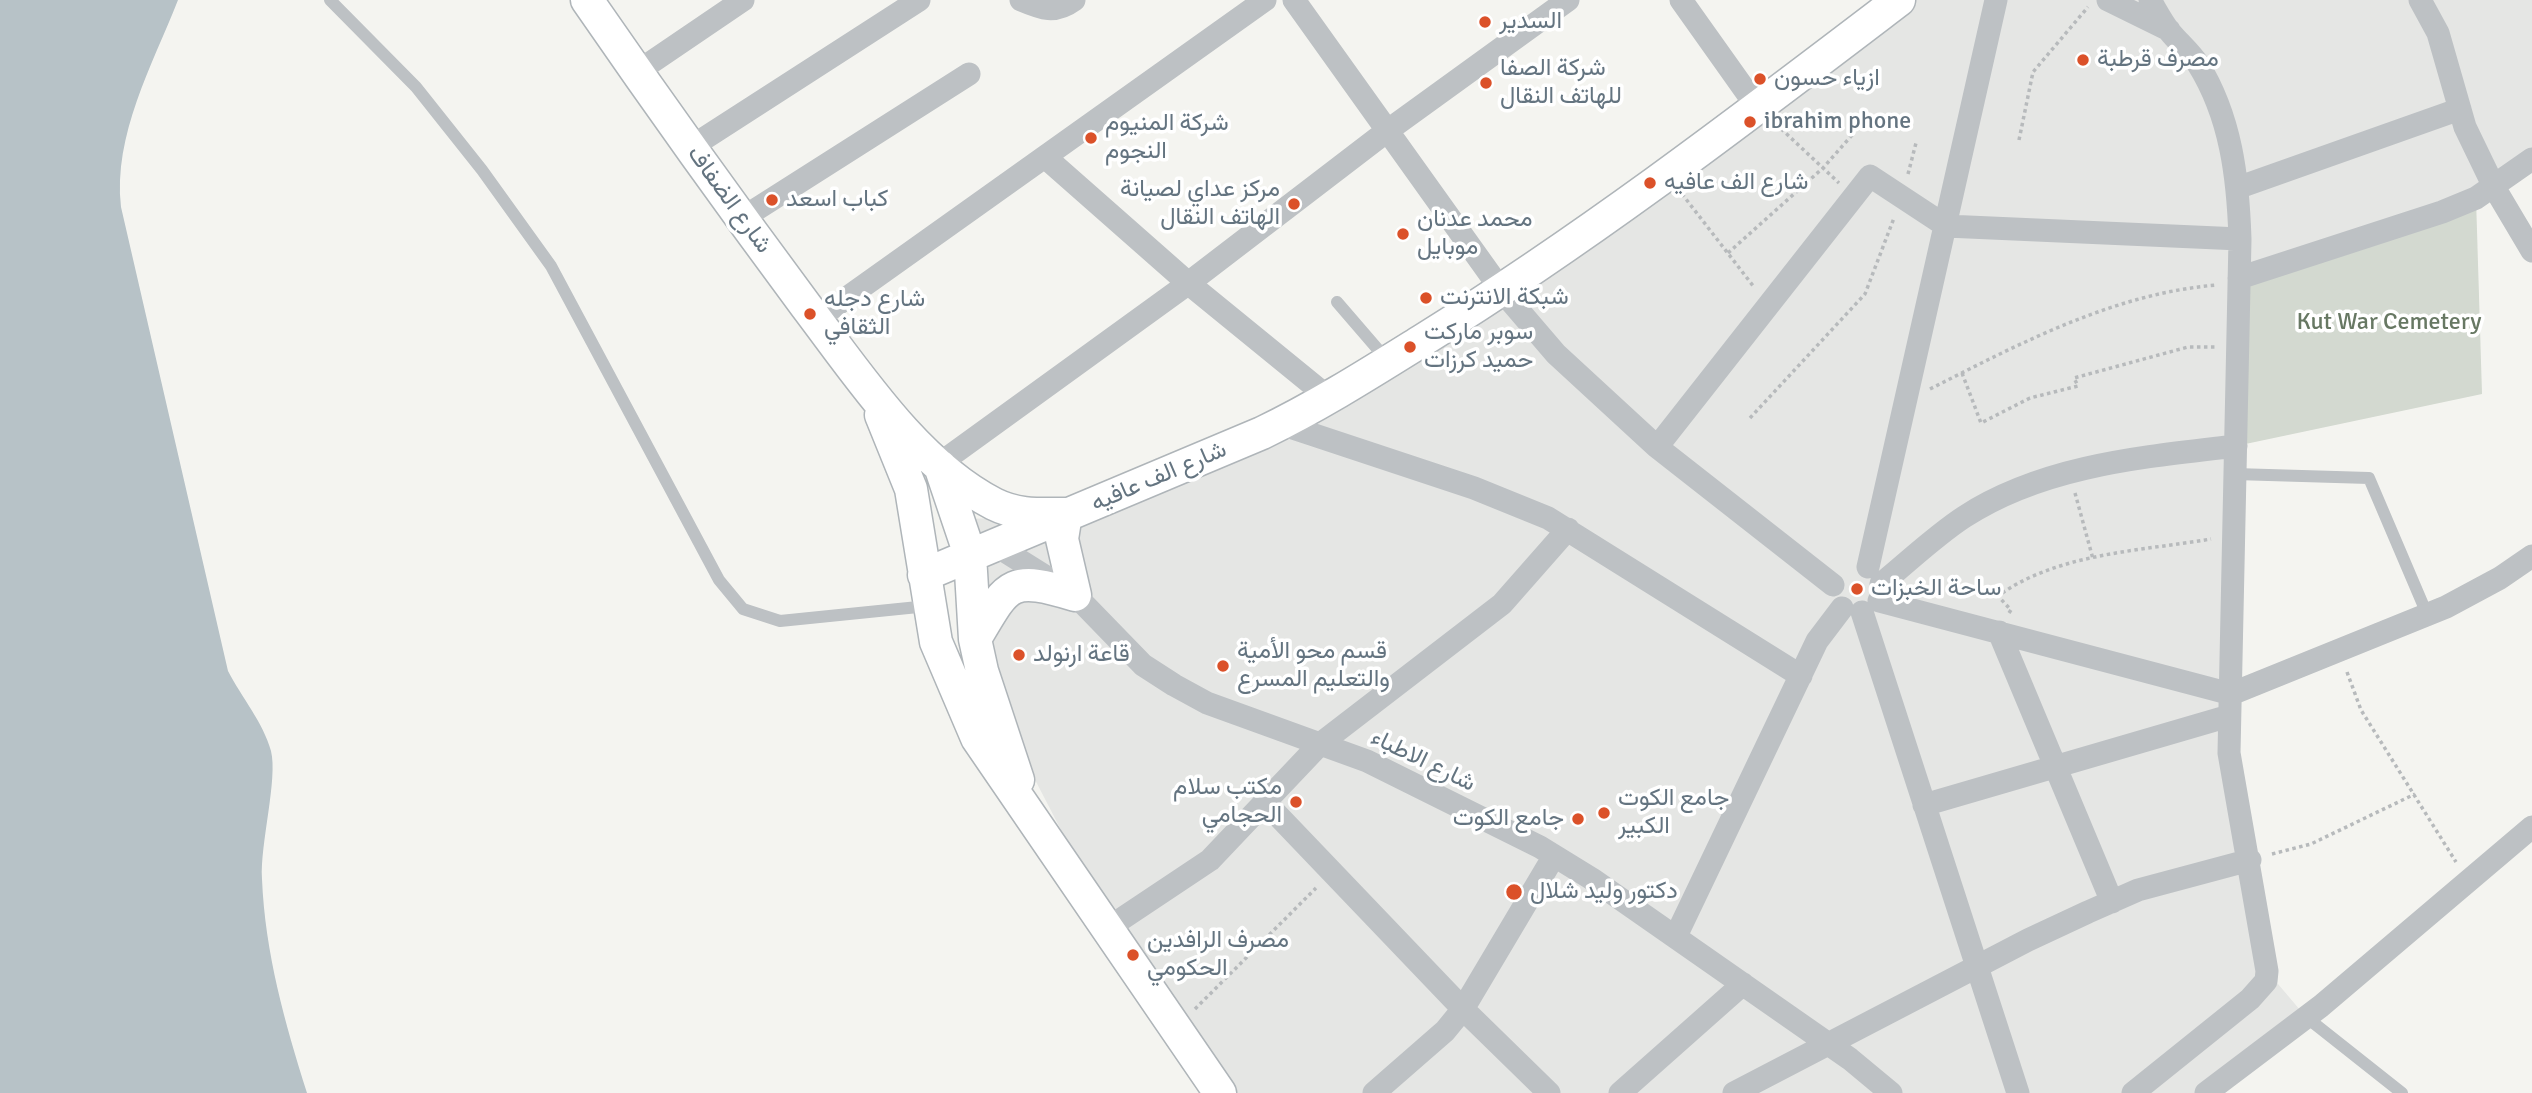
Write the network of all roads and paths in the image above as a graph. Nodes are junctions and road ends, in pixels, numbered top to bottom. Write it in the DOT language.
graph roads {
  1 [pos="330,0"];
  2 [pos="587,0"];
  3 [pos="743,0"];
  4 [pos="919,0"];
  5 [pos="1021,0"];
  6 [pos="1074,0"];
  7 [pos="1265,0"];
  8 [pos="1294,0"];
  9 [pos="1568,0"];
  10 [pos="1681,0"];
  11 [pos="1899,0"];
  12 [pos="1996,0"];
  13 [pos="2094,0"];
  14 [pos="2108,0"];
  15 [pos="2150,0"];
  16 [pos="2420,0"];
  17 [pos="2169,30"];
  18 [pos="636,72"];
  19 [pos="969,74"];
  20 [pos="1757,107"];
  21 [pos="2460,110"];
  22 [pos="1387,131"];
  23 [pos="1853,134"];
  24 [pos="2019,140"];
  25 [pos="1916,143"];
  26 [pos="691,147"];
  27 [pos="1045,157"];
  28 [pos="2532,159"];
  29 [pos="1823,168"];
  30 [pos="1667,174"];
  31 [pos="2494,187"];
  32 [pos="2237,188"];
  33 [pos="1854,197"];
  34 [pos="1902,197"];
  35 [pos="741,219"];
  36 [pos="1946,226"];
  37 [pos="2240,239"];
  38 [pos="2532,251"];
  39 [pos="1728,253"];
  40 [pos="2239,280"];
  41 [pos="1188,283"];
  42 [pos="1502,291"];
  43 [pos="1337,302"];
  44 [pos="1768,306"];
  45 [pos="817,319"];
  46 [pos="2238,346"];
  47 [pos="1388,362"];
  48 [pos="1962,373"];
  49 [pos="1908,392"];
  50 [pos="874,397"];
  51 [pos="1329,398"];
  52 [pos="1751,418"];
  53 [pos="1282,424"];
  54 [pos="2235,446"];
  55 [pos="1657,447"];
  56 [pos="939,464"];
  57 [pos="2070,474"];
  58 [pos="2235,474"];
  59 [pos="1066,514"];
  60 [pos="1568,530"];
  61 [pos="2234,535"];
  62 [pos="982,550"];
  63 [pos="2532,556"];
  64 [pos="2093,559"];
  65 [pos="924,575"];
  66 [pos="1833,585"];
  67 [pos="1867,594"];
  68 [pos="1075,595"];
  69 [pos="928,606"];
  70 [pos="2427,614"];
  71 [pos="1999,632"];
  72 [pos="975,639"];
  73 [pos="2340,650"];
  74 [pos="1801,676"];
  75 [pos="2230,705"];
  76 [pos="1320,744"];
  77 [pos="2055,767"];
  78 [pos="2414,794"];
  79 [pos="1265,802"];
  80 [pos="1924,804"];
  81 [pos="1026,805"];
  82 [pos="2532,827"];
  83 [pos="1554,856"];
  84 [pos="2250,860"];
  85 [pos="1332,872"];
  86 [pos="2468,882"];
  87 [pos="2112,902"];
  88 [pos="1108,928"];
  89 [pos="1676,936"];
  90 [pos="1978,967"];
  91 [pos="1743,984"];
  92 [pos="1463,1009"];
  93 [pos="2306,1017"];
  94 [pos="1176,1028"];
  95 [pos="1826,1043"];
  96 [pos="1220,1093"];
  97 [pos="1374,1093"];
  98 [pos="1549,1093"];
  99 [pos="1620,1093"];
  100 [pos="1734,1093"];
  101 [pos="1891,1093"];
  102 [pos="2018,1093"];
  103 [pos="2133,1093"];
  104 [pos="2206,1093"];
  105 [pos="2402,1093"];
  1 -- 69 [label="lane"];
  2 -- 18 [label="street, شارع الضفاف"];
  3 -- 18 [label="street"];
  4 -- 26 [label="street"];
  5 -- 6 [label="street"];
  7 -- 27 [label="street"];
  8 -- 22 [label="street"];
  9 -- 22 [label="street"];
  10 -- 20 [label="street"];
  11 -- 20 [label="street, شارع الف عافيه"];
  12 -- 36 [label="street"];
  13 -- 24 [label="path"];
  14 -- 17 [label="street"];
  15 -- 17 [label="street"];
  16 -- 21 [label="street"];
  17 -- 32 [label="street"];
  18 -- 26 [label="street, شارع الضفاف"];
  19 -- 35 [label="street"];
  20 -- 29 [label="path"];
  20 -- 30 [label="street, شارع الف عافيه"];
  21 -- 31 [label="street"];
  21 -- 32 [label="street"];
  22 -- 41 [label="street"];
  22 -- 42 [label="street"];
  23 -- 29 [label="path"];
  25 -- 34 [label="path"];
  26 -- 35 [label="street, شارع الضفاف"];
  27 -- 41 [label="street"];
  27 -- 45 [label="street"];
  28 -- 31 [label="street"];
  29 -- 33 [label="path"];
  29 -- 39 [label="path"];
  30 -- 39 [label="path"];
  30 -- 42 [label="street, شارع الف عافيه"];
  31 -- 38 [label="street"];
  31 -- 40 [label="street"];
  32 -- 37 [label="street"];
  33 -- 34 [label="street"];
  33 -- 44 [label="street"];
  34 -- 36 [label="street"];
  34 -- 52 [label="path"];
  35 -- 45 [label="street, شارع الضفاف"];
  36 -- 37 [label="street"];
  36 -- 49 [label="street"];
  37 -- 40 [label="street"];
  39 -- 44 [label="path"];
  40 -- 46 [label="street"];
  40 -- 48 [label="path"];
  41 -- 51 [label="street"];
  41 -- 56 [label="street"];
  42 -- 47 [label="street, شارع الف عافيه"];
  42 -- 55 [label="street"];
  43 -- 47 [label="lane"];
  44 -- 55 [label="street"];
  45 -- 50 [label="street, شارع الضفاف"];
  46 -- 48 [label="path"];
  46 -- 54 [label="street"];
  47 -- 51 [label="street, شارع الف عافيه"];
  48 -- 49 [label="path"];
  49 -- 67 [label="street"];
  50 -- 56 [label="street"];
  50 -- 65 [label="street"];
  51 -- 53 [label="street, شارع الف عافيه"];
  53 -- 59 [label="street, شارع الف عافيه"];
  53 -- 60 [label="street"];
  54 -- 57 [label="street"];
  54 -- 58 [label="street"];
  55 -- 66 [label="street"];
  56 -- 59 [label="street"];
  56 -- 62 [label="street"];
  57 -- 64 [label="path"];
  57 -- 67 [label="street"];
  58 -- 61 [label="street"];
  58 -- 70 [label="lane"];
  59 -- 62 [label="street, شارع الف عافيه"];
  59 -- 68 [label="street"];
  60 -- 74 [label="street"];
  60 -- 76 [label="street"];
  61 -- 64 [label="path"];
  61 -- 75 [label="street"];
  62 -- 65 [label="street, شارع الف عافيه"];
  62 -- 68 [label="street, شارع الاطباء"];
  62 -- 72 [label="street"];
  63 -- 70 [label="street"];
  64 -- 71 [label="path"];
  65 -- 69 [label="street"];
  66 -- 67 [label="street"];
  66 -- 67 [label="street"];
  67 -- 71 [label="street"];
  67 -- 74 [label="street"];
  67 -- 80 [label="street"];
  68 -- 72 [label="street"];
  68 -- 76 [label="street, شارع الاطباء"];
  69 -- 81 [label="street"];
  70 -- 73 [label="street"];
  71 -- 75 [label="street"];
  71 -- 77 [label="street"];
  72 -- 81 [label="street"];
  73 -- 75 [label="street"];
  73 -- 78 [label="path"];
  74 -- 89 [label="street"];
  75 -- 77 [label="street"];
  75 -- 84 [label="street"];
  76 -- 79 [label="street"];
  76 -- 83 [label="street, شارع الاطباء"];
  77 -- 80 [label="street"];
  77 -- 87 [label="street"];
  78 -- 84 [label="path"];
  78 -- 86 [label="path"];
  79 -- 85 [label="street"];
  79 -- 88 [label="street"];
  80 -- 90 [label="street"];
  81 -- 88 [label="street"];
  82 -- 86 [label="street"];
  83 -- 89 [label="street, شارع الاطباء"];
  83 -- 92 [label="street"];
  84 -- 87 [label="street"];
  84 -- 103 [label="street"];
  85 -- 92 [label="street"];
  85 -- 94 [label="path"];
  86 -- 93 [label="street"];
  87 -- 90 [label="street"];
  88 -- 94 [label="street"];
  89 -- 91 [label="street, شارع الاطباء"];
  90 -- 95 [label="street"];
  90 -- 102 [label="street"];
  91 -- 95 [label="street, شارع الاطباء"];
  91 -- 99 [label="street"];
  92 -- 97 [label="street"];
  92 -- 98 [label="street"];
  93 -- 104 [label="street"];
  93 -- 105 [label="lane"];
  94 -- 96 [label="street"];
  95 -- 100 [label="street"];
  95 -- 101 [label="street, شارع الاطباء"];
}
